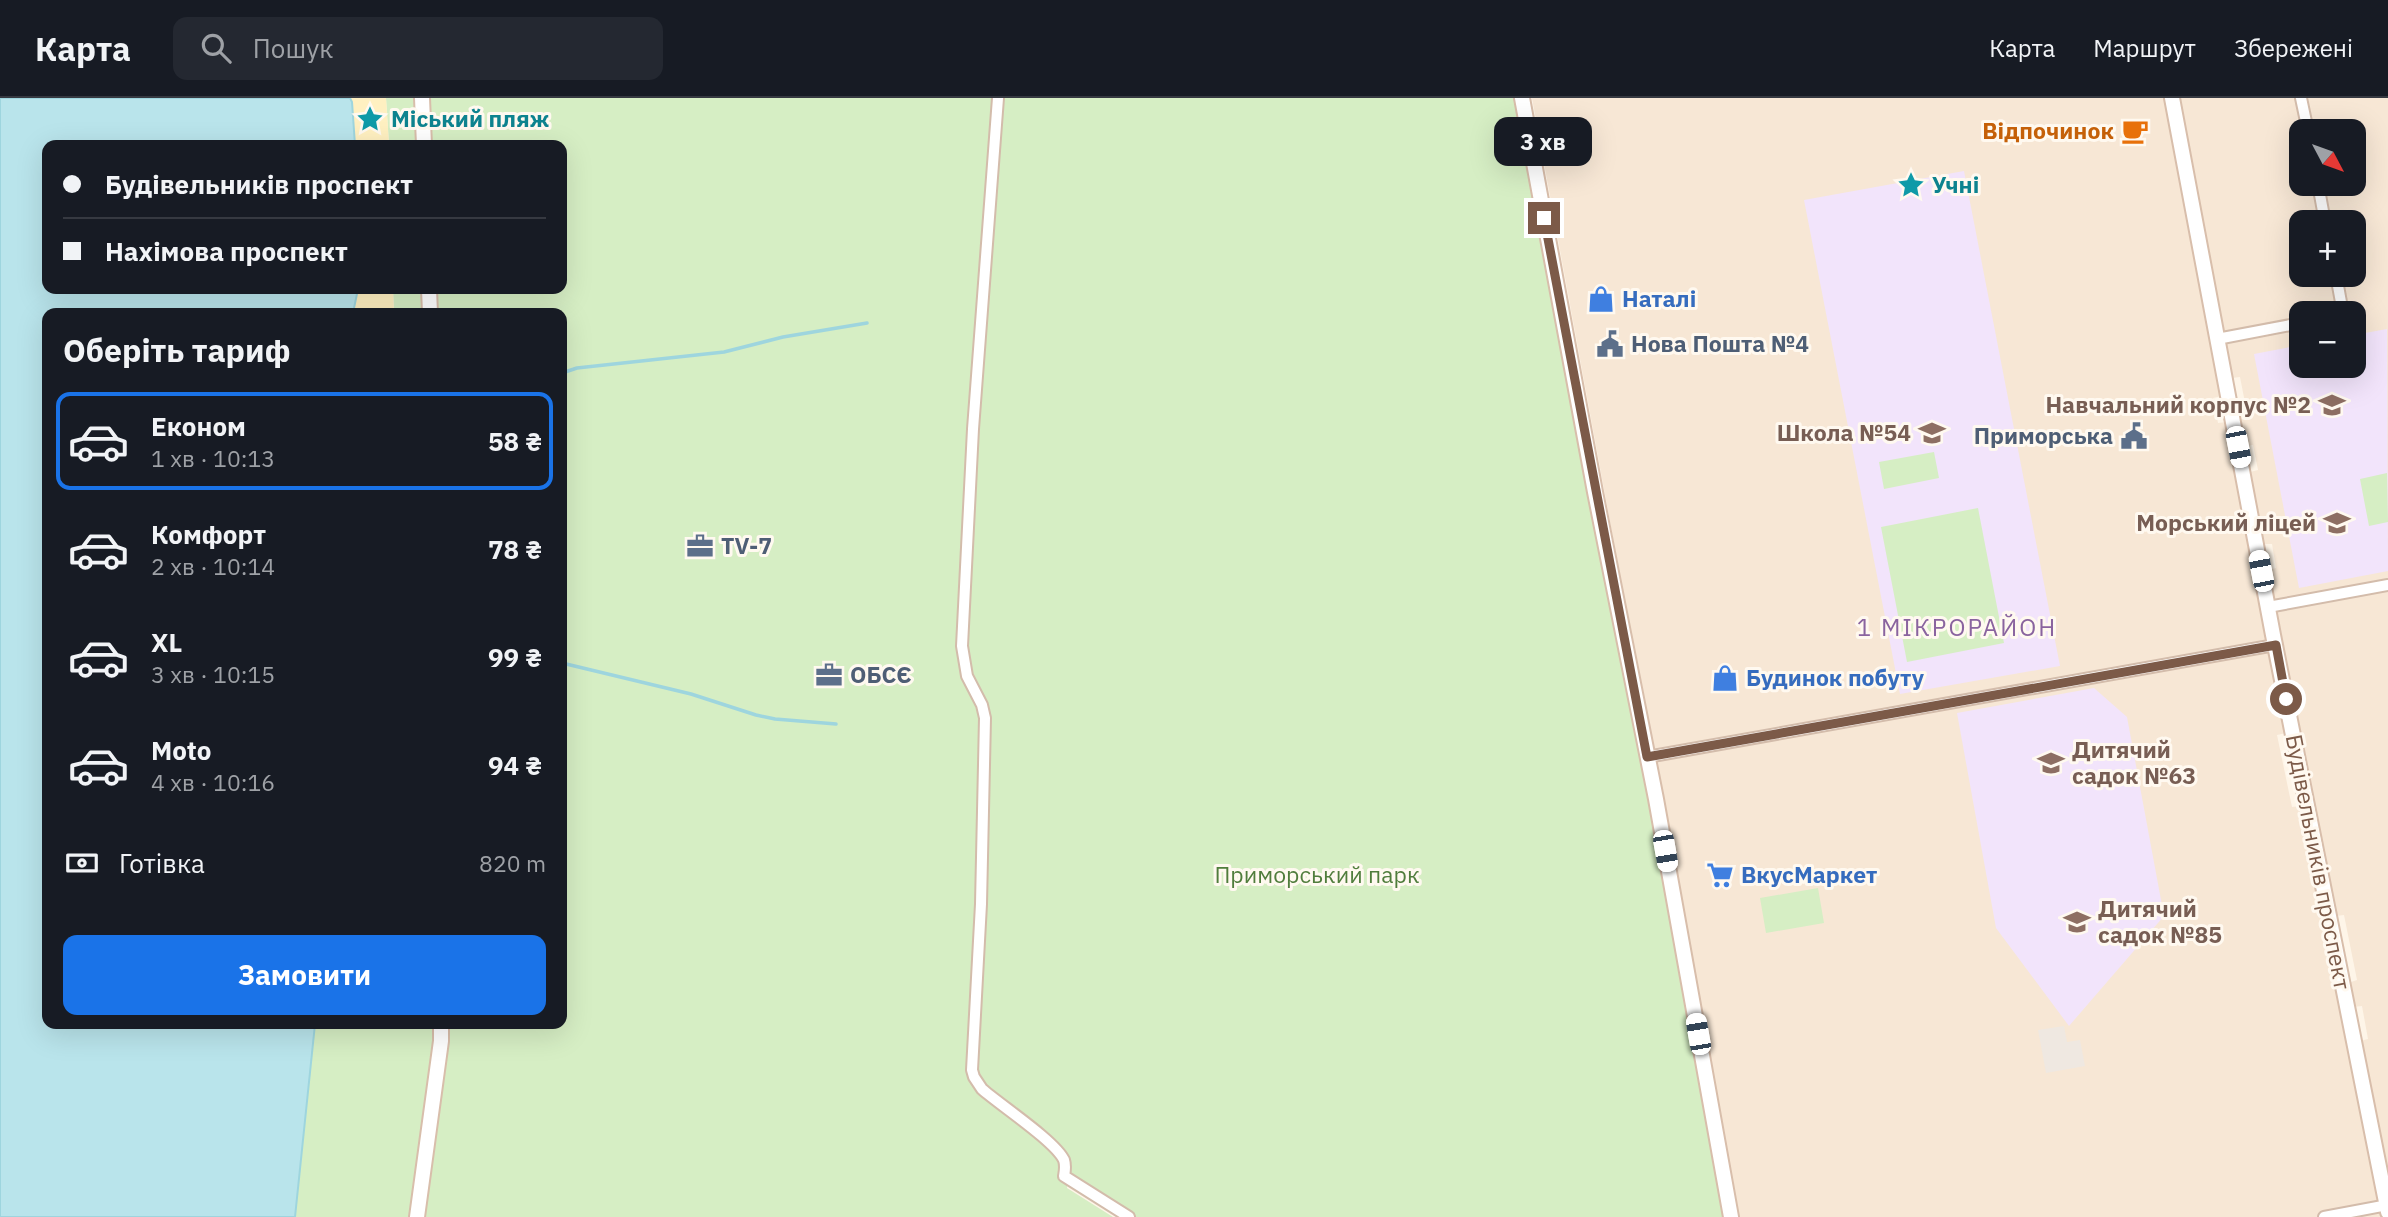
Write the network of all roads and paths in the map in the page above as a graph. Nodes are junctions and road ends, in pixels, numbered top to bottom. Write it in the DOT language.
graph roads {
  1 [pos="422,98"];
  2 [pos="998,98"];
  3 [pos="1522,98"];
  4 [pos="2172,98"];
  5 [pos="2301,98"];
  6 [pos="2305,119"];
  7 [pos="424,140"];
  8 [pos="2289,325"];
  9 [pos="2217,339"];
  10 [pos="2388,585"];
  11 [pos="2268,607"];
  12 [pos="2276,645"];
  13 [pos="1647,757"];
  14 [pos="441,1029"];
  15 [pos="2387,1208"];
  16 [pos="417,1217"];
  17 [pos="1129,1217"];
  18 [pos="1731,1217"];
  19 [pos="2324,1217"];
  1 -- 7 [label="main road"];
  2 -- 17 [label="street"];
  3 -- 13 [label="main road"];
  4 -- 9 [label="main road, Будівельників проспект"];
  5 -- 6 [label="street"];
  8 -- 9 [label="street"];
  9 -- 11 [label="main road, Будівельників проспект"];
  10 -- 11 [label="street"];
  11 -- 12 [label="main road, Будівельників проспект"];
  12 -- 13 [label="street"];
  12 -- 15 [label="main road, Будівельників проспект"];
  13 -- 18 [label="main road"];
  14 -- 16 [label="main road"];
  15 -- 19 [label="street"];
}
